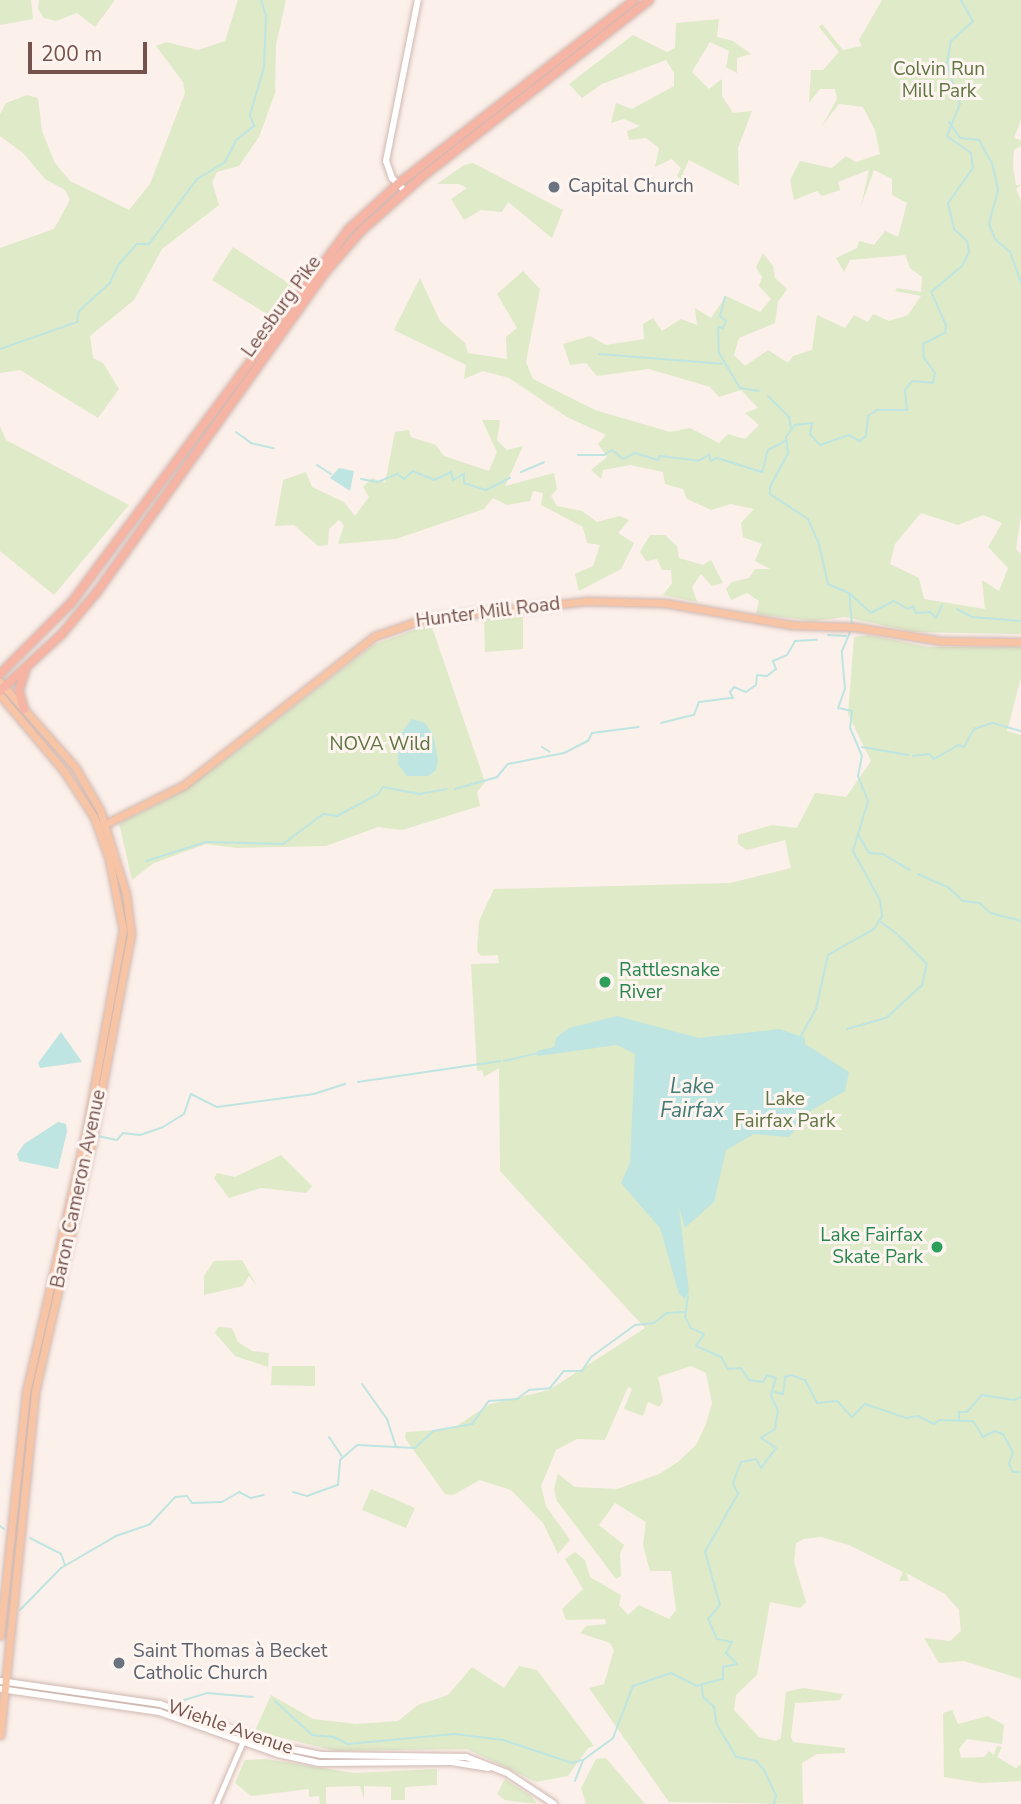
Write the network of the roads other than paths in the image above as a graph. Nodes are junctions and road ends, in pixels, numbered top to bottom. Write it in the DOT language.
graph roads {
  1 [pos="418,0"];
  2 [pos="634,0"];
  3 [pos="649,0"];
  4 [pos="402,187"];
  5 [pos="1021,642"];
  6 [pos="26,668"];
  7 [pos="0,674"];
  8 [pos="1,689"];
  9 [pos="24,709"];
  10 [pos="102,826"];
  11 [pos="0,1636"];
  12 [pos="2,1685"];
  13 [pos="0,1735"];
  14 [pos="245,1738"];
  15 [pos="216,1804"];
  16 [pos="554,1804"];
  1 -- 4 [label="main road"];
  2 -- 4 [label="highway, Leesburg Pike"];
  3 -- 4 [label="highway, Leesburg Pike"];
  4 -- 6 [label="highway, Leesburg Pike"];
  4 -- 7 [label="highway, Leesburg Pike"];
  5 -- 10 [label="main road, Hunter Mill Road"];
  6 -- 8 [label="highway, Leesburg Pike"];
  6 -- 9 [label="highway"];
  8 -- 9 [label="main road, Baron Cameron Avenue"];
  8 -- 10 [label="main road, Baron Cameron Avenue"];
  9 -- 10 [label="main road, Baron Cameron Avenue"];
  10 -- 11 [label="main road, Baron Cameron Avenue"];
  10 -- 12 [label="main road, Baron Cameron Avenue"];
  12 -- 13 [label="main road, Baron Cameron Avenue"];
  12 -- 14 [label="main road, Wiehle Avenue"];
  14 -- 15 [label="street"];
  14 -- 16 [label="main road, Wiehle Avenue"];
}
